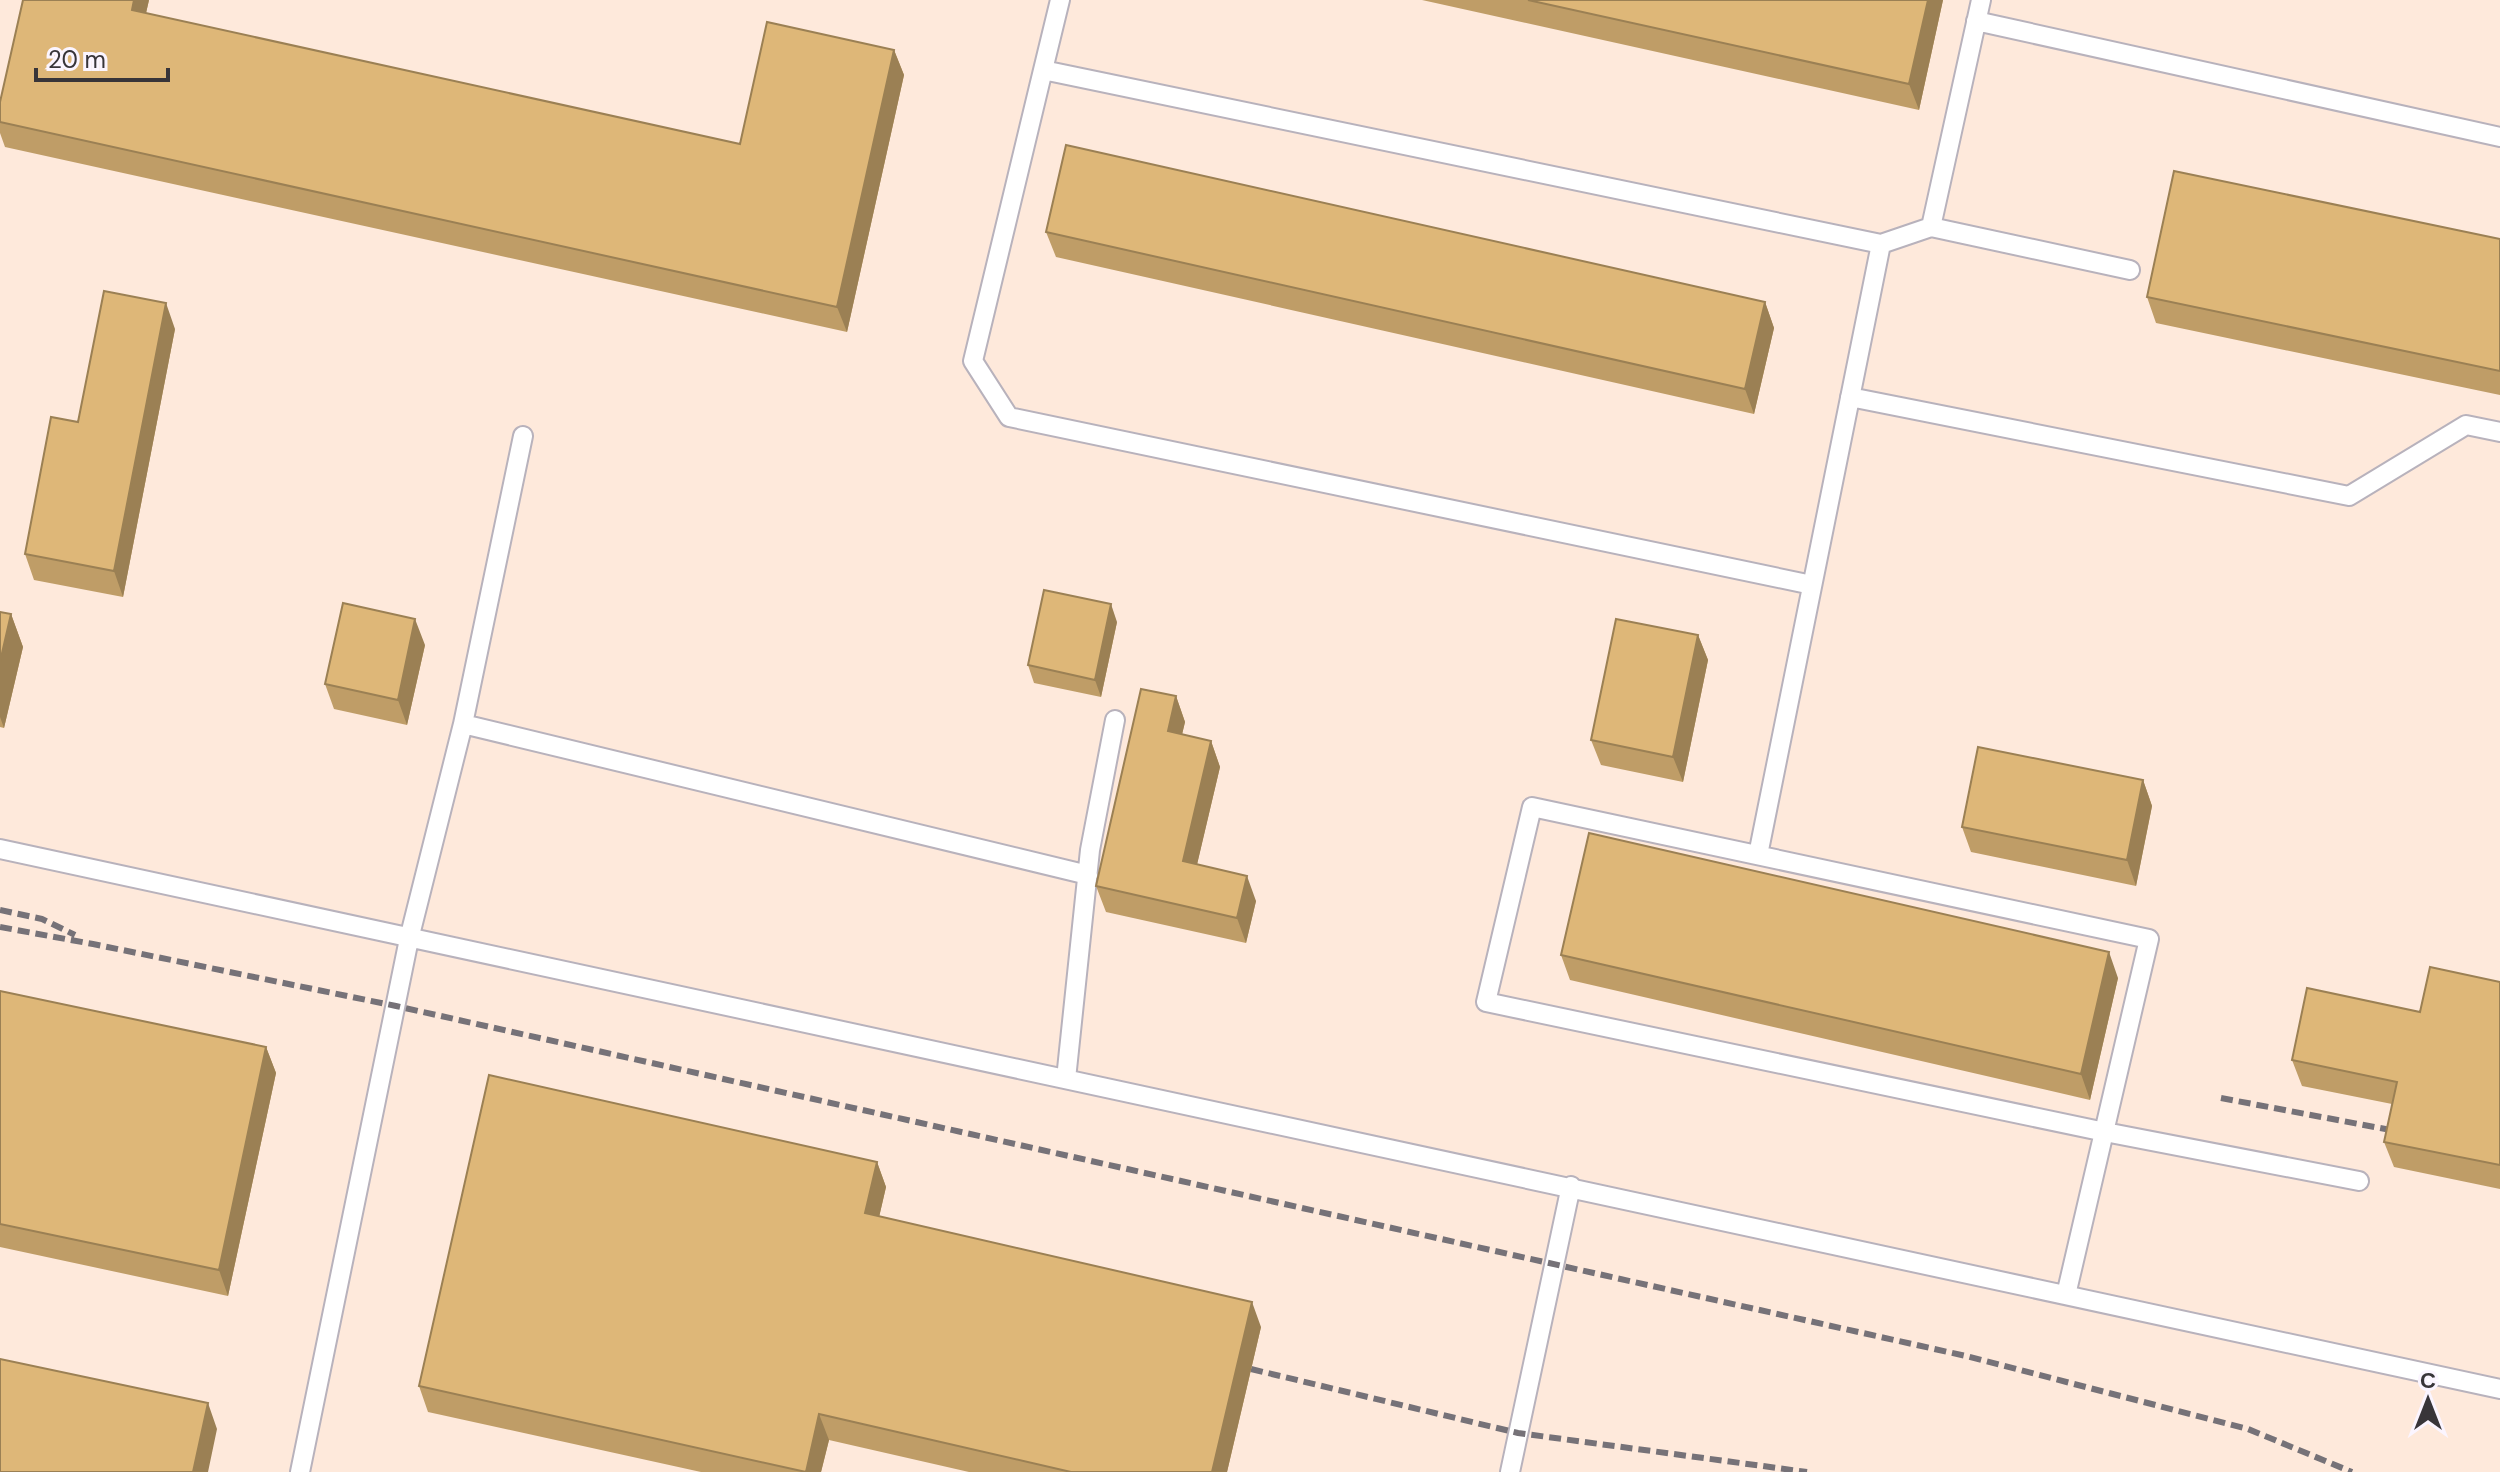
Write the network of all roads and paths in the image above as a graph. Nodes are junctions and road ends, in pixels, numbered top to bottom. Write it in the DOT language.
graph roads {
  1 [pos="1060,0"];
  2 [pos="1981,0"];
  3 [pos="1976,21"];
  4 [pos="1043,70"];
  5 [pos="2500,137"];
  6 [pos="1931,227"];
  7 [pos="1881,244"];
  8 [pos="2130,270"];
  9 [pos="1850,397"];
  10 [pos="2500,432"];
  11 [pos="523,436"];
  12 [pos="1812,585"];
  13 [pos="1115,720"];
  14 [pos="463,724"];
  15 [pos="0,849"];
  16 [pos="1758,855"];
  17 [pos="1088,875"];
  18 [pos="409,939"];
  19 [pos="1066,1079"];
  20 [pos="2105,1132"];
  21 [pos="2359,1181"];
  22 [pos="1571,1186"];
  23 [pos="2066,1295"];
  24 [pos="2500,1389"];
  25 [pos="300,1472"];
  26 [pos="1510,1472"];
  1 -- 4 [label="lane"];
  2 -- 3 [label="lane"];
  3 -- 5 [label="lane"];
  3 -- 6 [label="lane"];
  4 -- 7 [label="lane"];
  4 -- 12 [label="lane"];
  6 -- 7 [label="lane"];
  6 -- 8 [label="lane"];
  7 -- 9 [label="lane"];
  9 -- 10 [label="lane"];
  9 -- 12 [label="lane"];
  11 -- 14 [label="lane"];
  12 -- 16 [label="lane"];
  13 -- 17 [label="lane"];
  14 -- 17 [label="lane"];
  14 -- 18 [label="lane"];
  15 -- 18 [label="lane"];
  16 -- 20 [label="lane"];
  16 -- 20 [label="lane"];
  17 -- 19 [label="lane"];
  18 -- 19 [label="lane"];
  18 -- 25 [label="lane"];
  19 -- 22 [label="lane"];
  20 -- 21 [label="lane"];
  20 -- 23 [label="lane"];
  22 -- 23 [label="lane"];
  22 -- 26 [label="lane"];
  23 -- 24 [label="lane"];
}
